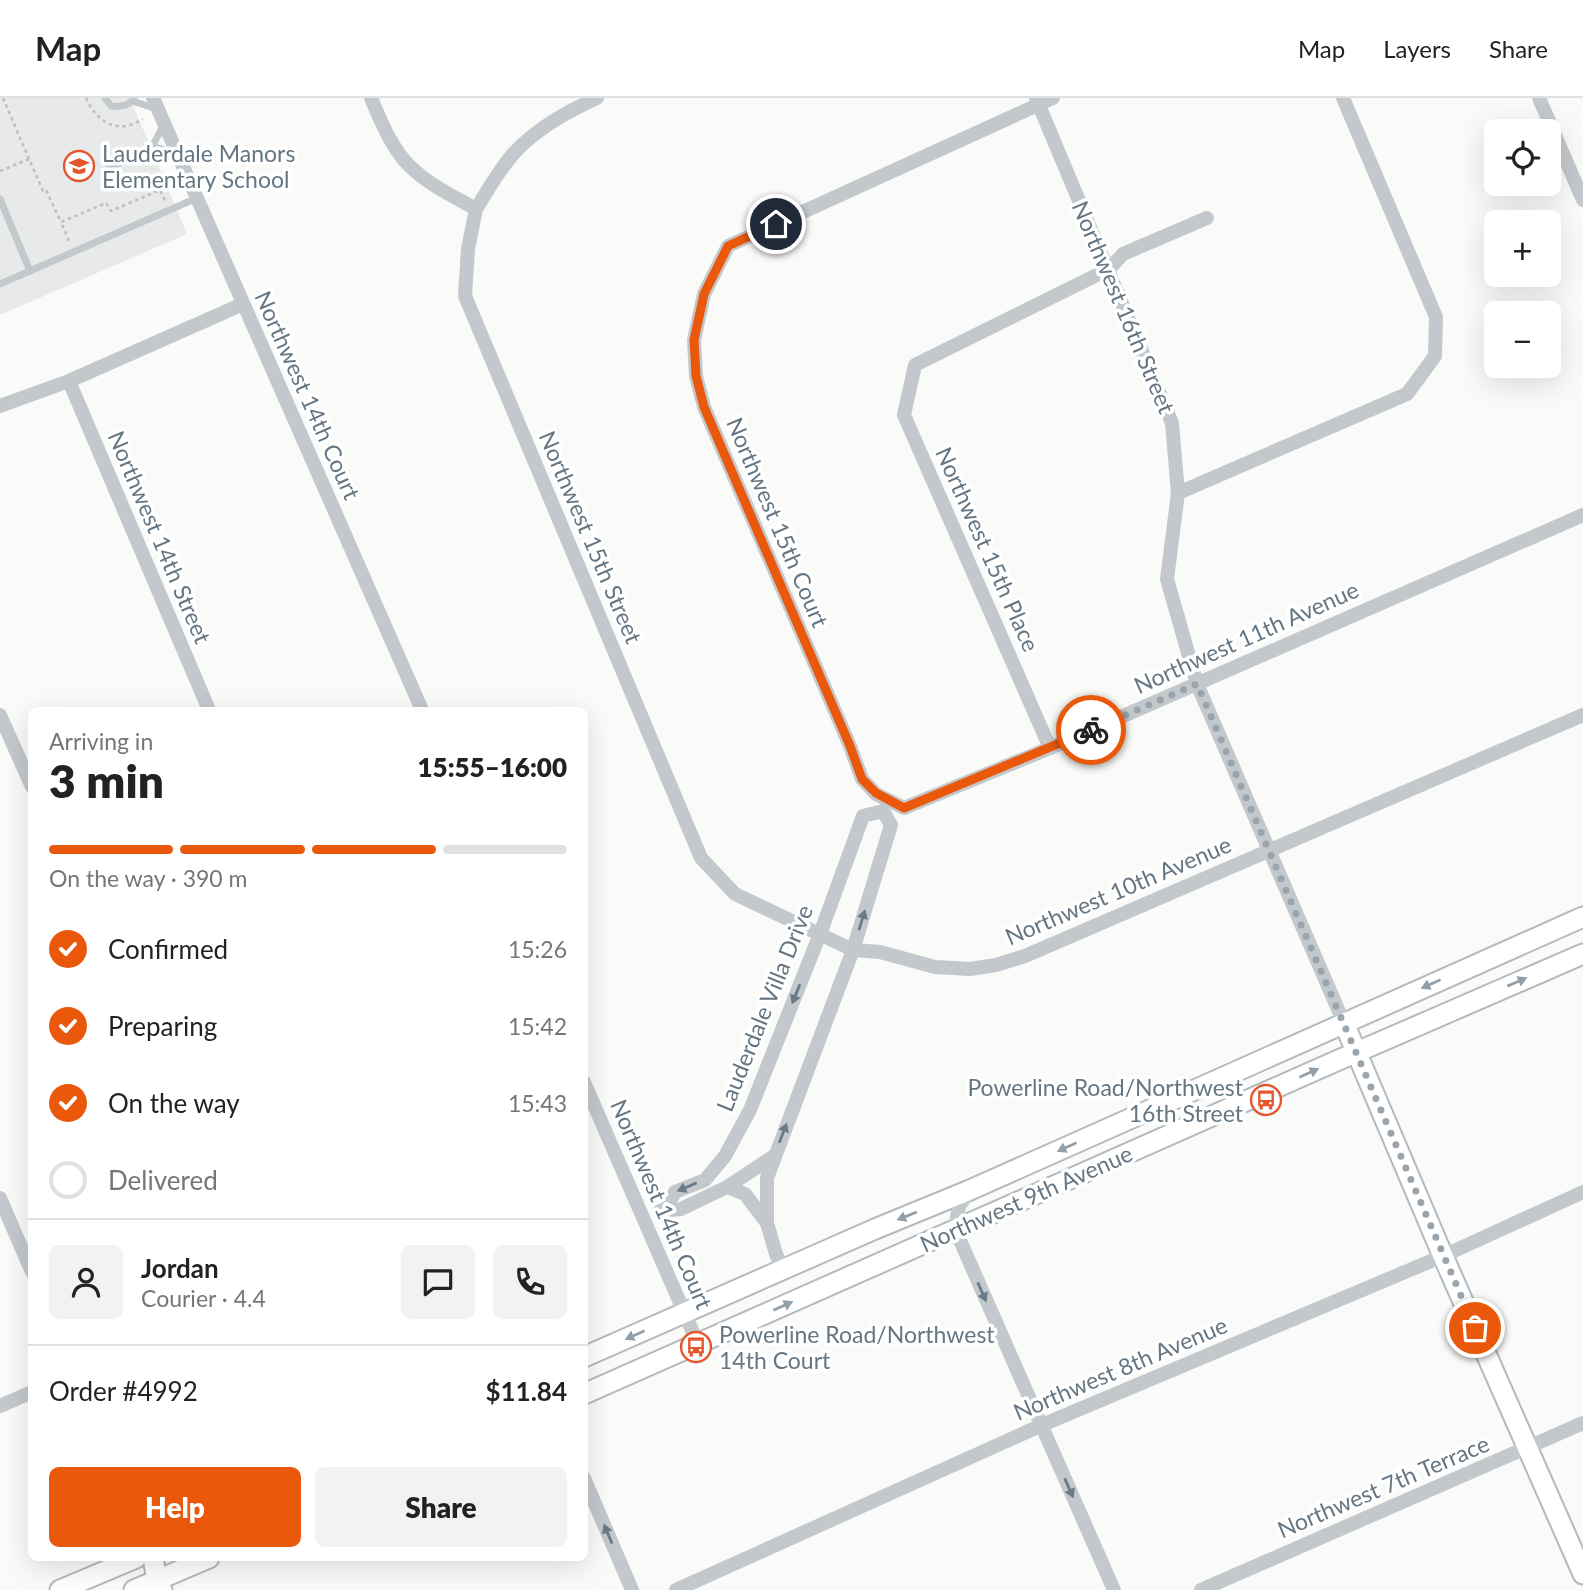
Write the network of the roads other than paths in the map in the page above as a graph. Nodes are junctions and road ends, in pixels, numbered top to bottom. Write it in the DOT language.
graph roads {
  1 [pos="105,98"];
  2 [pos="371,98"];
  3 [pos="597,98"];
  4 [pos="1053,98"];
  5 [pos="1343,98"];
  6 [pos="1539,98"];
  7 [pos="133,100"];
  8 [pos="1037,101"];
  9 [pos="159,110"];
  10 [pos="152,147"];
  11 [pos="177,153"];
  12 [pos="109,168"];
  13 [pos="197,198"];
  14 [pos="0,199"];
  15 [pos="1583,200"];
  16 [pos="477,209"];
  17 [pos="1208,218"];
  18 [pos="1108,269"];
  19 [pos="30,271"];
  20 [pos="0,284"];
  21 [pos="243,304"];
  22 [pos="69,381"];
  23 [pos="0,407"];
  24 [pos="1178,493"];
  25 [pos="1583,515"];
  26 [pos="1197,684"];
  27 [pos="208,707"];
  28 [pos="421,707"];
  29 [pos="0,715"];
  30 [pos="1583,715"];
  31 [pos="1050,748"];
  32 [pos="28,778"];
  33 [pos="886,806"];
  34 [pos="1270,850"];
  35 [pos="1583,917"];
  36 [pos="820,934"];
  37 [pos="853,950"];
  38 [pos="1583,954"];
  39 [pos="1344,1023"];
  40 [pos="1357,1052"];
  41 [pos="588,1091"];
  42 [pos="774,1156"];
  43 [pos="727,1187"];
  44 [pos="970,1190"];
  45 [pos="1583,1192"];
  46 [pos="0,1198"];
  47 [pos="665,1210"];
  48 [pos="643,1216"];
  49 [pos="767,1223"];
  50 [pos="955,1229"];
  51 [pos="1443,1256"];
  52 [pos="28,1263"];
  53 [pos="783,1270"];
  54 [pos="685,1313"];
  55 [pos="698,1344"];
  56 [pos="588,1355"];
  57 [pos="588,1392"];
  58 [pos="28,1394"];
  59 [pos="0,1406"];
  60 [pos="1583,1423"];
  61 [pos="1042,1425"];
  62 [pos="1528,1448"];
  63 [pos="588,1487"];
  64 [pos="129,1561"];
  65 [pos="154,1561"];
  66 [pos="203,1561"];
  67 [pos="1583,1574"];
  68 [pos="159,1585"];
  69 [pos="61,1590"];
  70 [pos="134,1590"];
  71 [pos="632,1590"];
  72 [pos="676,1590"];
  73 [pos="1114,1590"];
  74 [pos="1201,1590"];
  1 -- 7 [label="lane"];
  2 -- 16 [label="street"];
  3 -- 16 [label="street, Northwest 15th Street"];
  4 -- 8 [label="street"];
  5 -- 24 [label="street"];
  6 -- 15 [label="street"];
  7 -- 9 [label="lane"];
  8 -- 18 [label="street, Northwest 16th Street"];
  8 -- 33 [label="street, Northwest 15th Court"];
  9 -- 10 [label="lane"];
  9 -- 11 [label="street, Northwest 14th Court"];
  10 -- 11 [label="lane"];
  10 -- 12 [label="lane"];
  11 -- 13 [label="street, Northwest 14th Court"];
  13 -- 19 [label="lane"];
  13 -- 21 [label="street, Northwest 14th Court"];
  14 -- 19 [label="lane"];
  16 -- 36 [label="street, Northwest 15th Street"];
  17 -- 18 [label="street"];
  18 -- 24 [label="street, Northwest 16th Street"];
  18 -- 31 [label="street, Northwest 15th Place"];
  19 -- 20 [label="lane"];
  21 -- 22 [label="street"];
  21 -- 28 [label="street, Northwest 14th Court"];
  22 -- 23 [label="street"];
  22 -- 27 [label="street, Northwest 14th Street"];
  24 -- 26 [label="street, Northwest 16th Street"];
  25 -- 26 [label="street, Northwest 11th Avenue"];
  26 -- 31 [label="street, Northwest 11th Avenue"];
  26 -- 34 [label="street, Northwest 16th Street"];
  29 -- 32 [label="street"];
  30 -- 34 [label="street, Northwest 10th Avenue"];
  31 -- 33 [label="street, Northwest 11th Avenue"];
  33 -- 36 [label="street, Lauderdale Villa Drive"];
  37 -- 33 [label="street, one-way"];
  34 -- 37 [label="street, Northwest 10th Avenue"];
  34 -- 39 [label="street, Northwest 16th Street"];
  35 -- 39 [label="main road, Northwest 9th Avenue, one-way"];
  36 -- 37 [label="street, Northwest 15th Street"];
  36 -- 47 [label="street, Lauderdale Villa Drive, one-way"];
  42 -- 37 [label="street, one-way"];
  40 -- 38 [label="main road, Northwest 9th Avenue, one-way"];
  39 -- 40 [label="main road, Northwest 16th Street"];
  39 -- 44 [label="main road, Northwest 9th Avenue, one-way"];
  50 -- 40 [label="main road, Northwest 9th Avenue, one-way"];
  40 -- 51 [label="main road, Northwest 16th Street"];
  41 -- 48 [label="street, Northwest 14th Court"];
  42 -- 43 [label="street, Lauderdale Villa Drive"];
  42 -- 49 [label="street"];
  43 -- 47 [label="street, Lauderdale Villa Drive"];
  43 -- 49 [label="street"];
  44 -- 50 [label="street"];
  44 -- 53 [label="main road, Northwest 9th Avenue, one-way"];
  45 -- 51 [label="street, Northwest 8th Avenue"];
  46 -- 52 [label="street"];
  47 -- 48 [label="street, Lauderdale Villa Drive"];
  48 -- 54 [label="street, Northwest 14th Court"];
  49 -- 53 [label="street"];
  55 -- 50 [label="main road, Northwest 9th Avenue, one-way"];
  50 -- 61 [label="street, one-way"];
  51 -- 61 [label="street, Northwest 8th Avenue"];
  51 -- 62 [label="main road, Northwest 16th Street"];
  53 -- 54 [label="main road, Northwest 9th Avenue"];
  54 -- 55 [label="street, Northwest 14th Court"];
  54 -- 56 [label="main road, Northwest 9th Avenue, one-way"];
  55 -- 57 [label="main road, Northwest 9th Avenue"];
  58 -- 59 [label="street"];
  60 -- 62 [label="street, Northwest 7th Terrace"];
  61 -- 72 [label="street, Northwest 8th Avenue"];
  61 -- 73 [label="street, one-way"];
  62 -- 67 [label="main road, Northwest 16th Street"];
  62 -- 74 [label="street, Northwest 7th Terrace"];
  71 -- 63 [label="street, one-way"];
  64 -- 69 [label="main road"];
  65 -- 68 [label="main road"];
  66 -- 68 [label="main road"];
  68 -- 70 [label="main road"];
}
